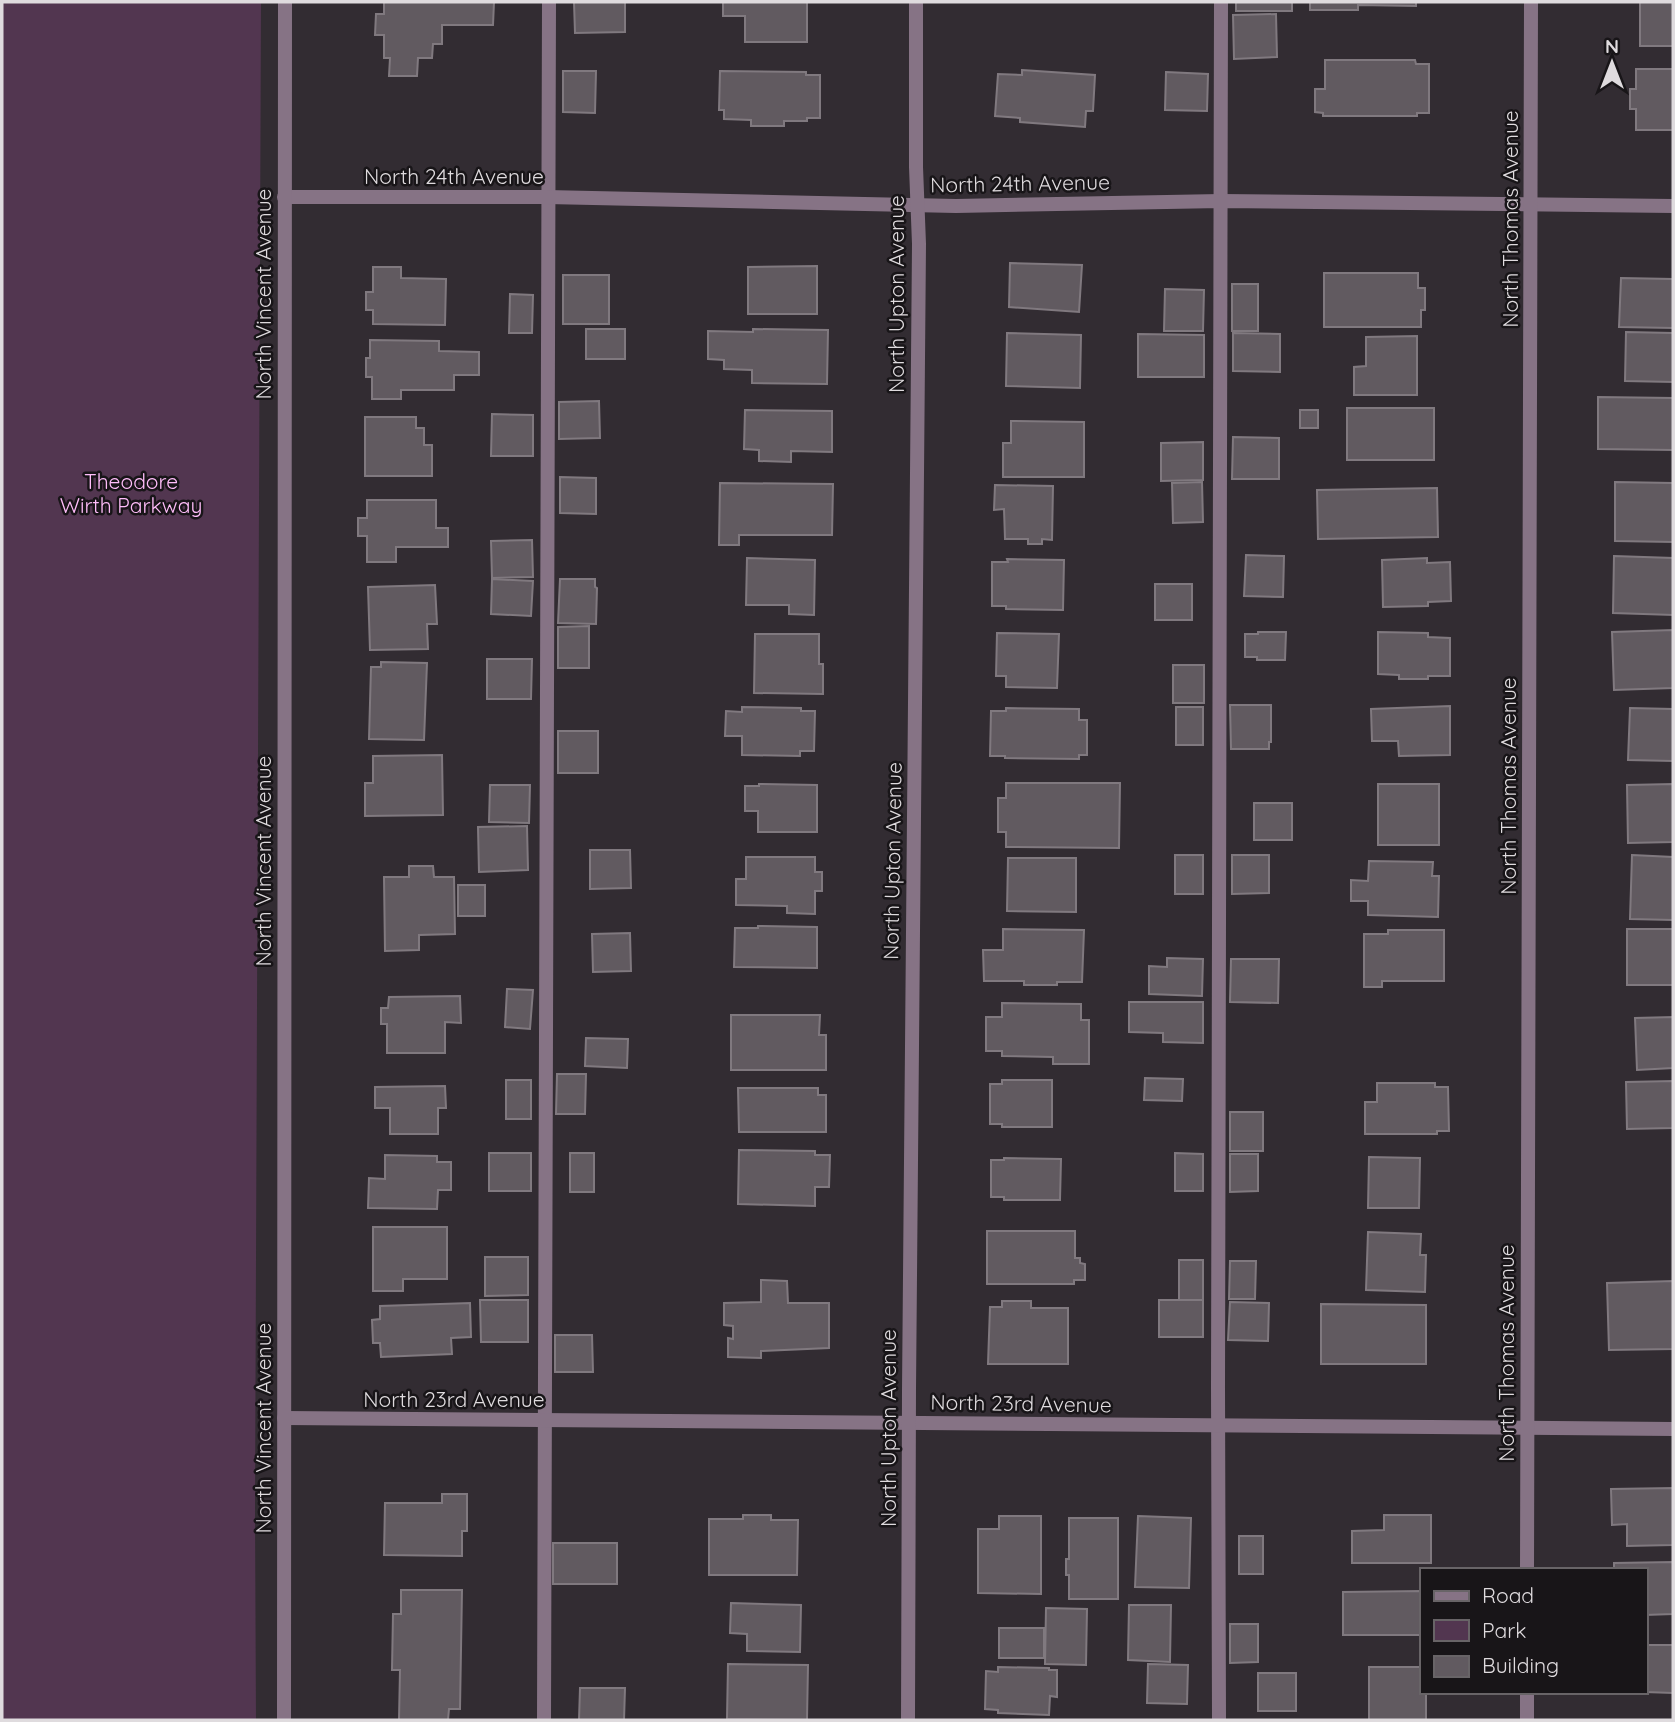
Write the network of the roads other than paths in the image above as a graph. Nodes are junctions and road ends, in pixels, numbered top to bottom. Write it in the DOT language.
graph roads {
  1 [pos="285,2"];
  2 [pos="548,2"];
  3 [pos="916,2"];
  4 [pos="1221,2"];
  5 [pos="1531,2"];
  6 [pos="284,197"];
  7 [pos="547,197"];
  8 [pos="1221,201"];
  9 [pos="916,205"];
  10 [pos="1531,205"];
  11 [pos="1673,206"];
  12 [pos="284,1418"];
  13 [pos="544,1420"];
  14 [pos="909,1423"];
  15 [pos="1218,1426"];
  16 [pos="1527,1428"];
  17 [pos="1673,1429"];
  18 [pos="1527,1568"];
  19 [pos="1527,1694"];
  20 [pos="284,1720"];
  21 [pos="544,1720"];
  22 [pos="908,1720"];
  23 [pos="1219,1720"];
  24 [pos="1527,1720"];
  1 -- 6 [label="street, North Vincent Avenue"];
  2 -- 7 [label="street"];
  3 -- 9 [label="street, North Upton Avenue"];
  4 -- 8 [label="street"];
  5 -- 10 [label="street, North Thomas Avenue"];
  6 -- 7 [label="street, North 24th Avenue"];
  6 -- 12 [label="street, North Vincent Avenue"];
  7 -- 9 [label="street, North 24th Avenue"];
  7 -- 13 [label="street"];
  8 -- 9 [label="street, North 24th Avenue"];
  8 -- 10 [label="street, North 24th Avenue"];
  8 -- 15 [label="street"];
  9 -- 14 [label="street, North Upton Avenue"];
  10 -- 11 [label="street, North 24th Avenue"];
  10 -- 16 [label="street, North Thomas Avenue"];
  12 -- 13 [label="street, North 23rd Avenue"];
  12 -- 20 [label="street, North Vincent Avenue"];
  13 -- 14 [label="street, North 23rd Avenue"];
  13 -- 21 [label="street"];
  14 -- 15 [label="street, North 23rd Avenue"];
  14 -- 22 [label="street, North Upton Avenue"];
  15 -- 16 [label="street, North 23rd Avenue"];
  15 -- 23 [label="street"];
  16 -- 17 [label="street, North 23rd Avenue"];
  16 -- 18 [label="street, North Thomas Avenue"];
  19 -- 24 [label="street"];
}
